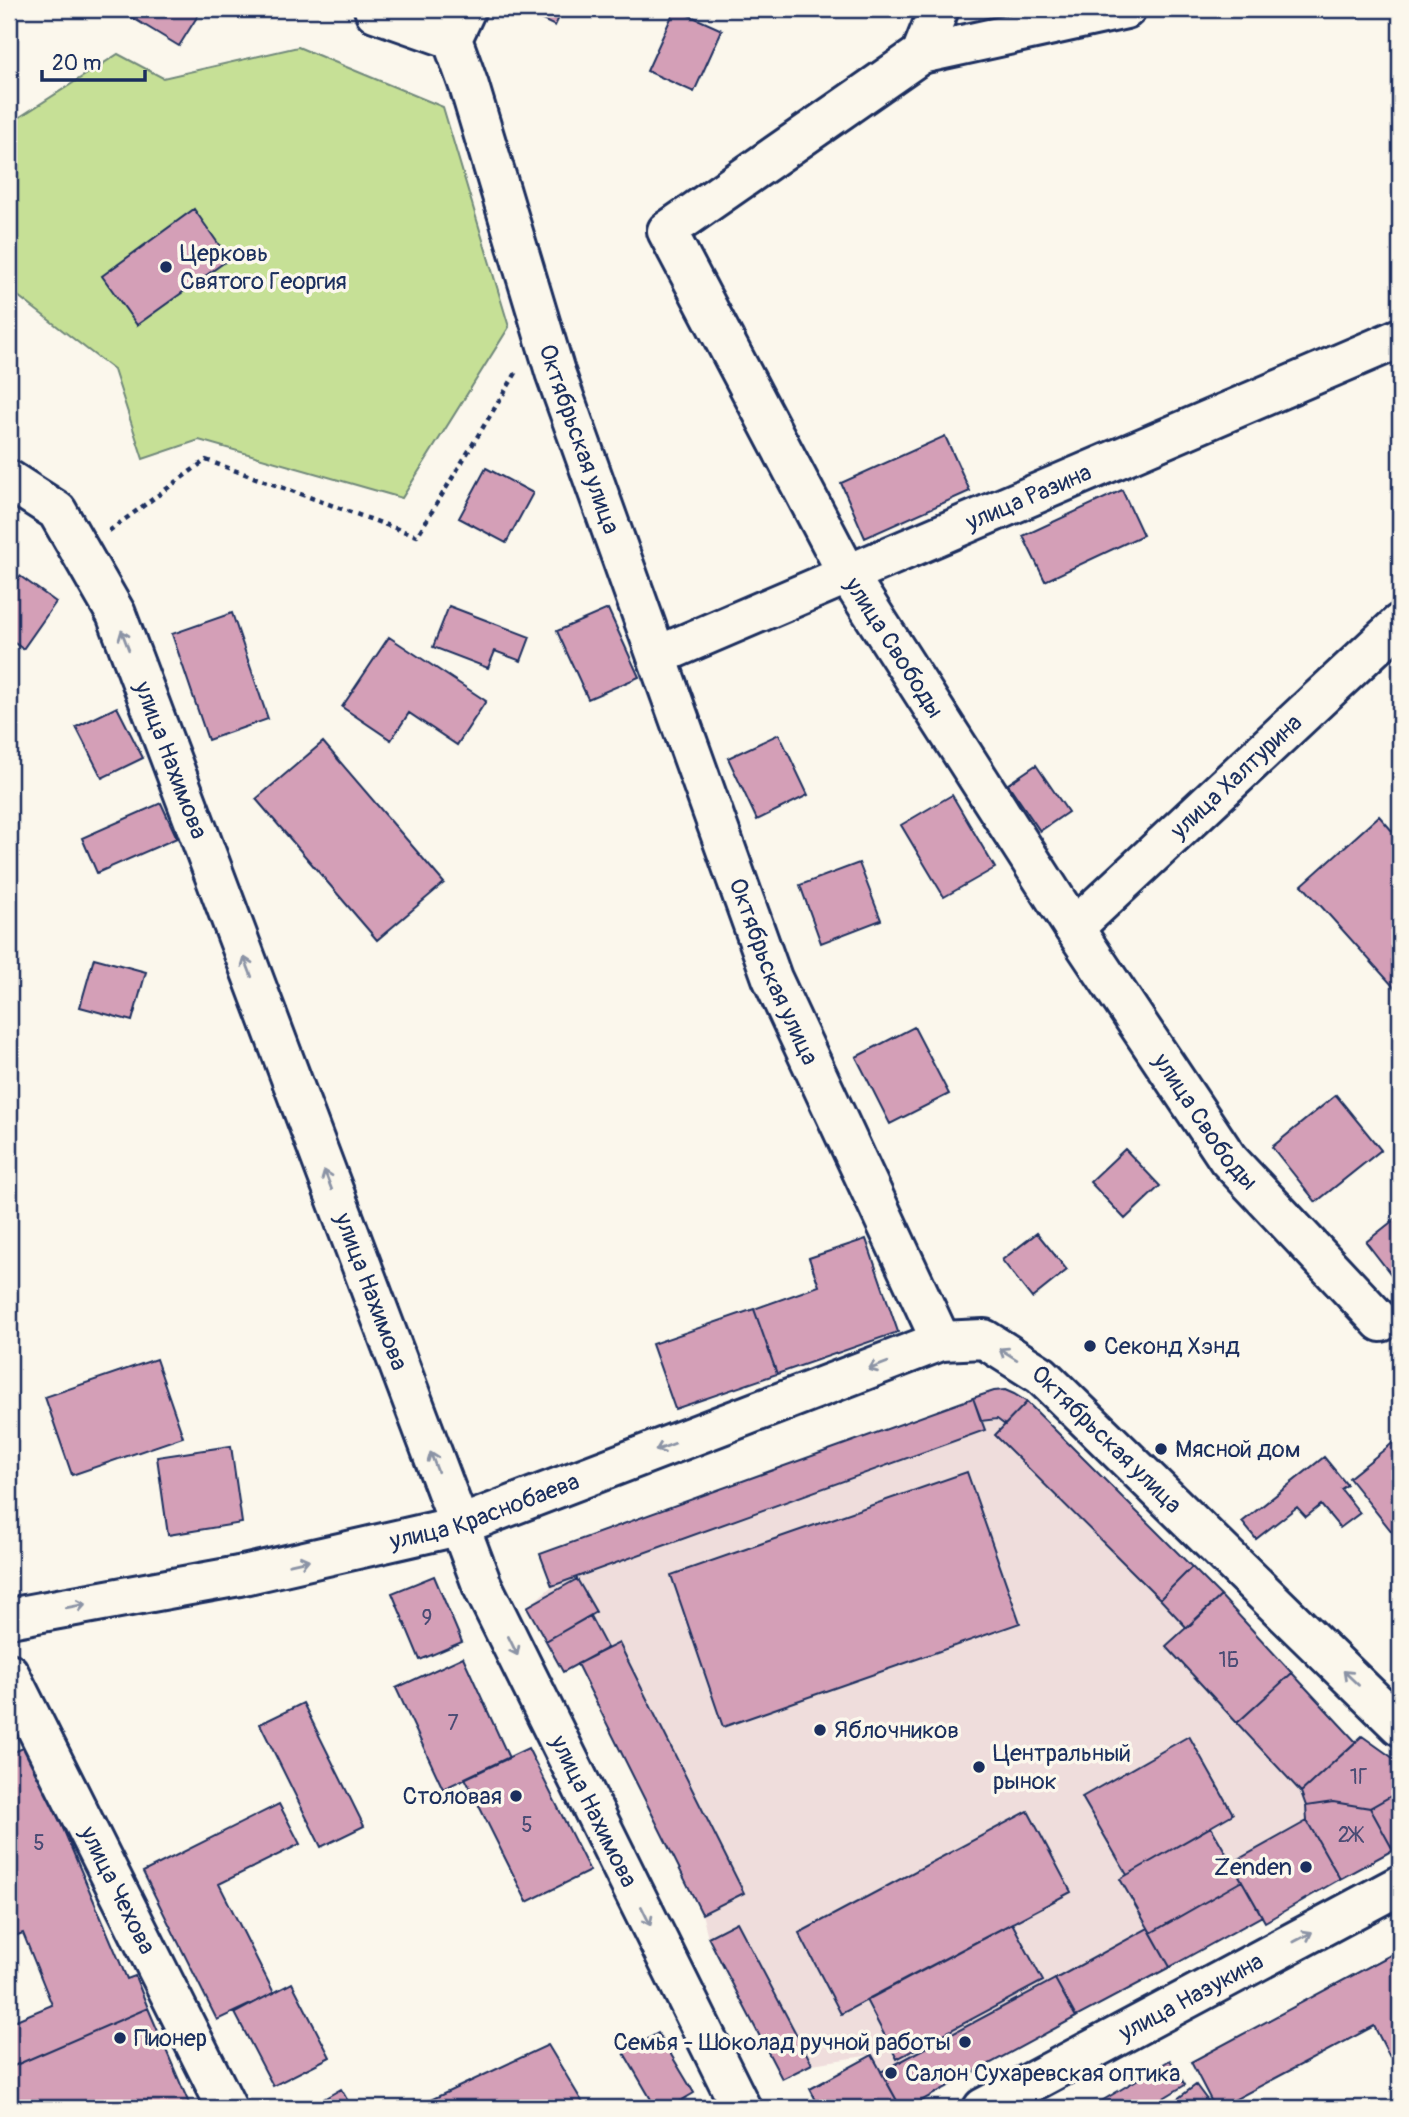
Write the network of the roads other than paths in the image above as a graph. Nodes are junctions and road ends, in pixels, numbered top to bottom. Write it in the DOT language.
graph roads {
  1 [pos="374,9"];
  2 [pos="939,9"];
  3 [pos="1126,9"];
  4 [pos="459,24"];
  5 [pos="921,54"];
  6 [pos="1400,338"];
  7 [pos="9,480"];
  8 [pos="848,575"];
  9 [pos="1400,623"];
  10 [pos="657,656"];
  11 [pos="1073,928"];
  12 [pos="1381,1322"];
  13 [pos="942,1341"];
  14 [pos="458,1526"];
  15 [pos="9,1618"];
  16 [pos="9,1673"];
  17 [pos="1400,1726"];
  18 [pos="1400,1885"];
  19 [pos="227,2108"];
  20 [pos="741,2108"];
  21 [pos="983,2108"];
  1 -- 4 [label="street"];
  2 -- 5 [label="street"];
  3 -- 5 [label="street"];
  4 -- 10 [label="street, Октябрьская улица"];
  5 -- 8 [label="street, улица Свободы"];
  6 -- 8 [label="street, улица Разина"];
  14 -- 7 [label="street, улица Нахимова, one-way"];
  8 -- 10 [label="street, улица Разина"];
  8 -- 11 [label="street, улица Свободы"];
  9 -- 11 [label="street, улица Халтурина"];
  10 -- 13 [label="street, Октябрьская улица"];
  11 -- 12 [label="street, улица Свободы"];
  13 -- 14 [label="street, улица Краснобаева, one-way"];
  17 -- 13 [label="street, Октябрьская улица, one-way"];
  15 -- 14 [label="street, улица Краснобаева, one-way"];
  14 -- 20 [label="street, улица Нахимова, one-way"];
  16 -- 19 [label="street, улица Чехова"];
  21 -- 18 [label="street, улица Назукина, one-way"];
}
